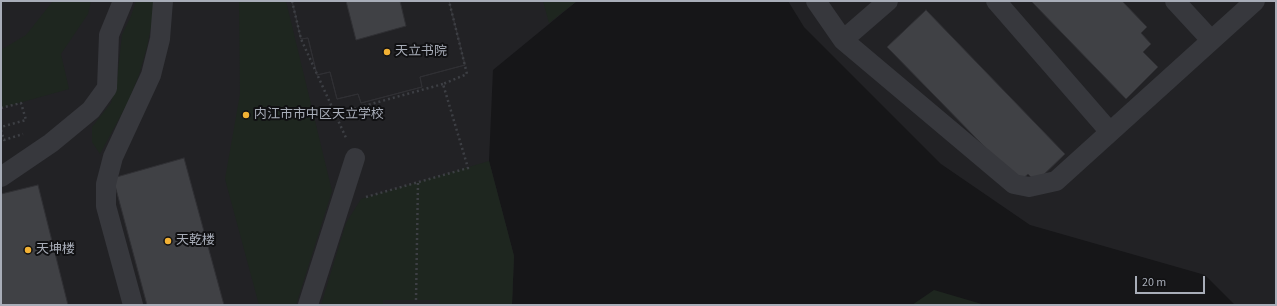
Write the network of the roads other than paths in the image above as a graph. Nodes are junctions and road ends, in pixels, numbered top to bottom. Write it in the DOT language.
graph roads {
  1 [pos="123,1"];
  2 [pos="163,1"];
  3 [pos="816,1"];
  4 [pos="888,1"];
  5 [pos="996,1"];
  6 [pos="1175,1"];
  7 [pos="1254,1"];
  8 [pos="843,40"];
  9 [pos="1211,40"];
  10 [pos="1110,132"];
  11 [pos="355,158"];
  12 [pos="1,177"];
  13 [pos="133,305"];
  14 [pos="308,305"];
  1 -- 12 [label="street"];
  2 -- 13 [label="street"];
  3 -- 8 [label="street"];
  4 -- 8 [label="street"];
  5 -- 10 [label="street"];
  6 -- 9 [label="street"];
  7 -- 9 [label="street"];
  8 -- 10 [label="street"];
  9 -- 10 [label="street"];
  11 -- 14 [label="street"];
}
